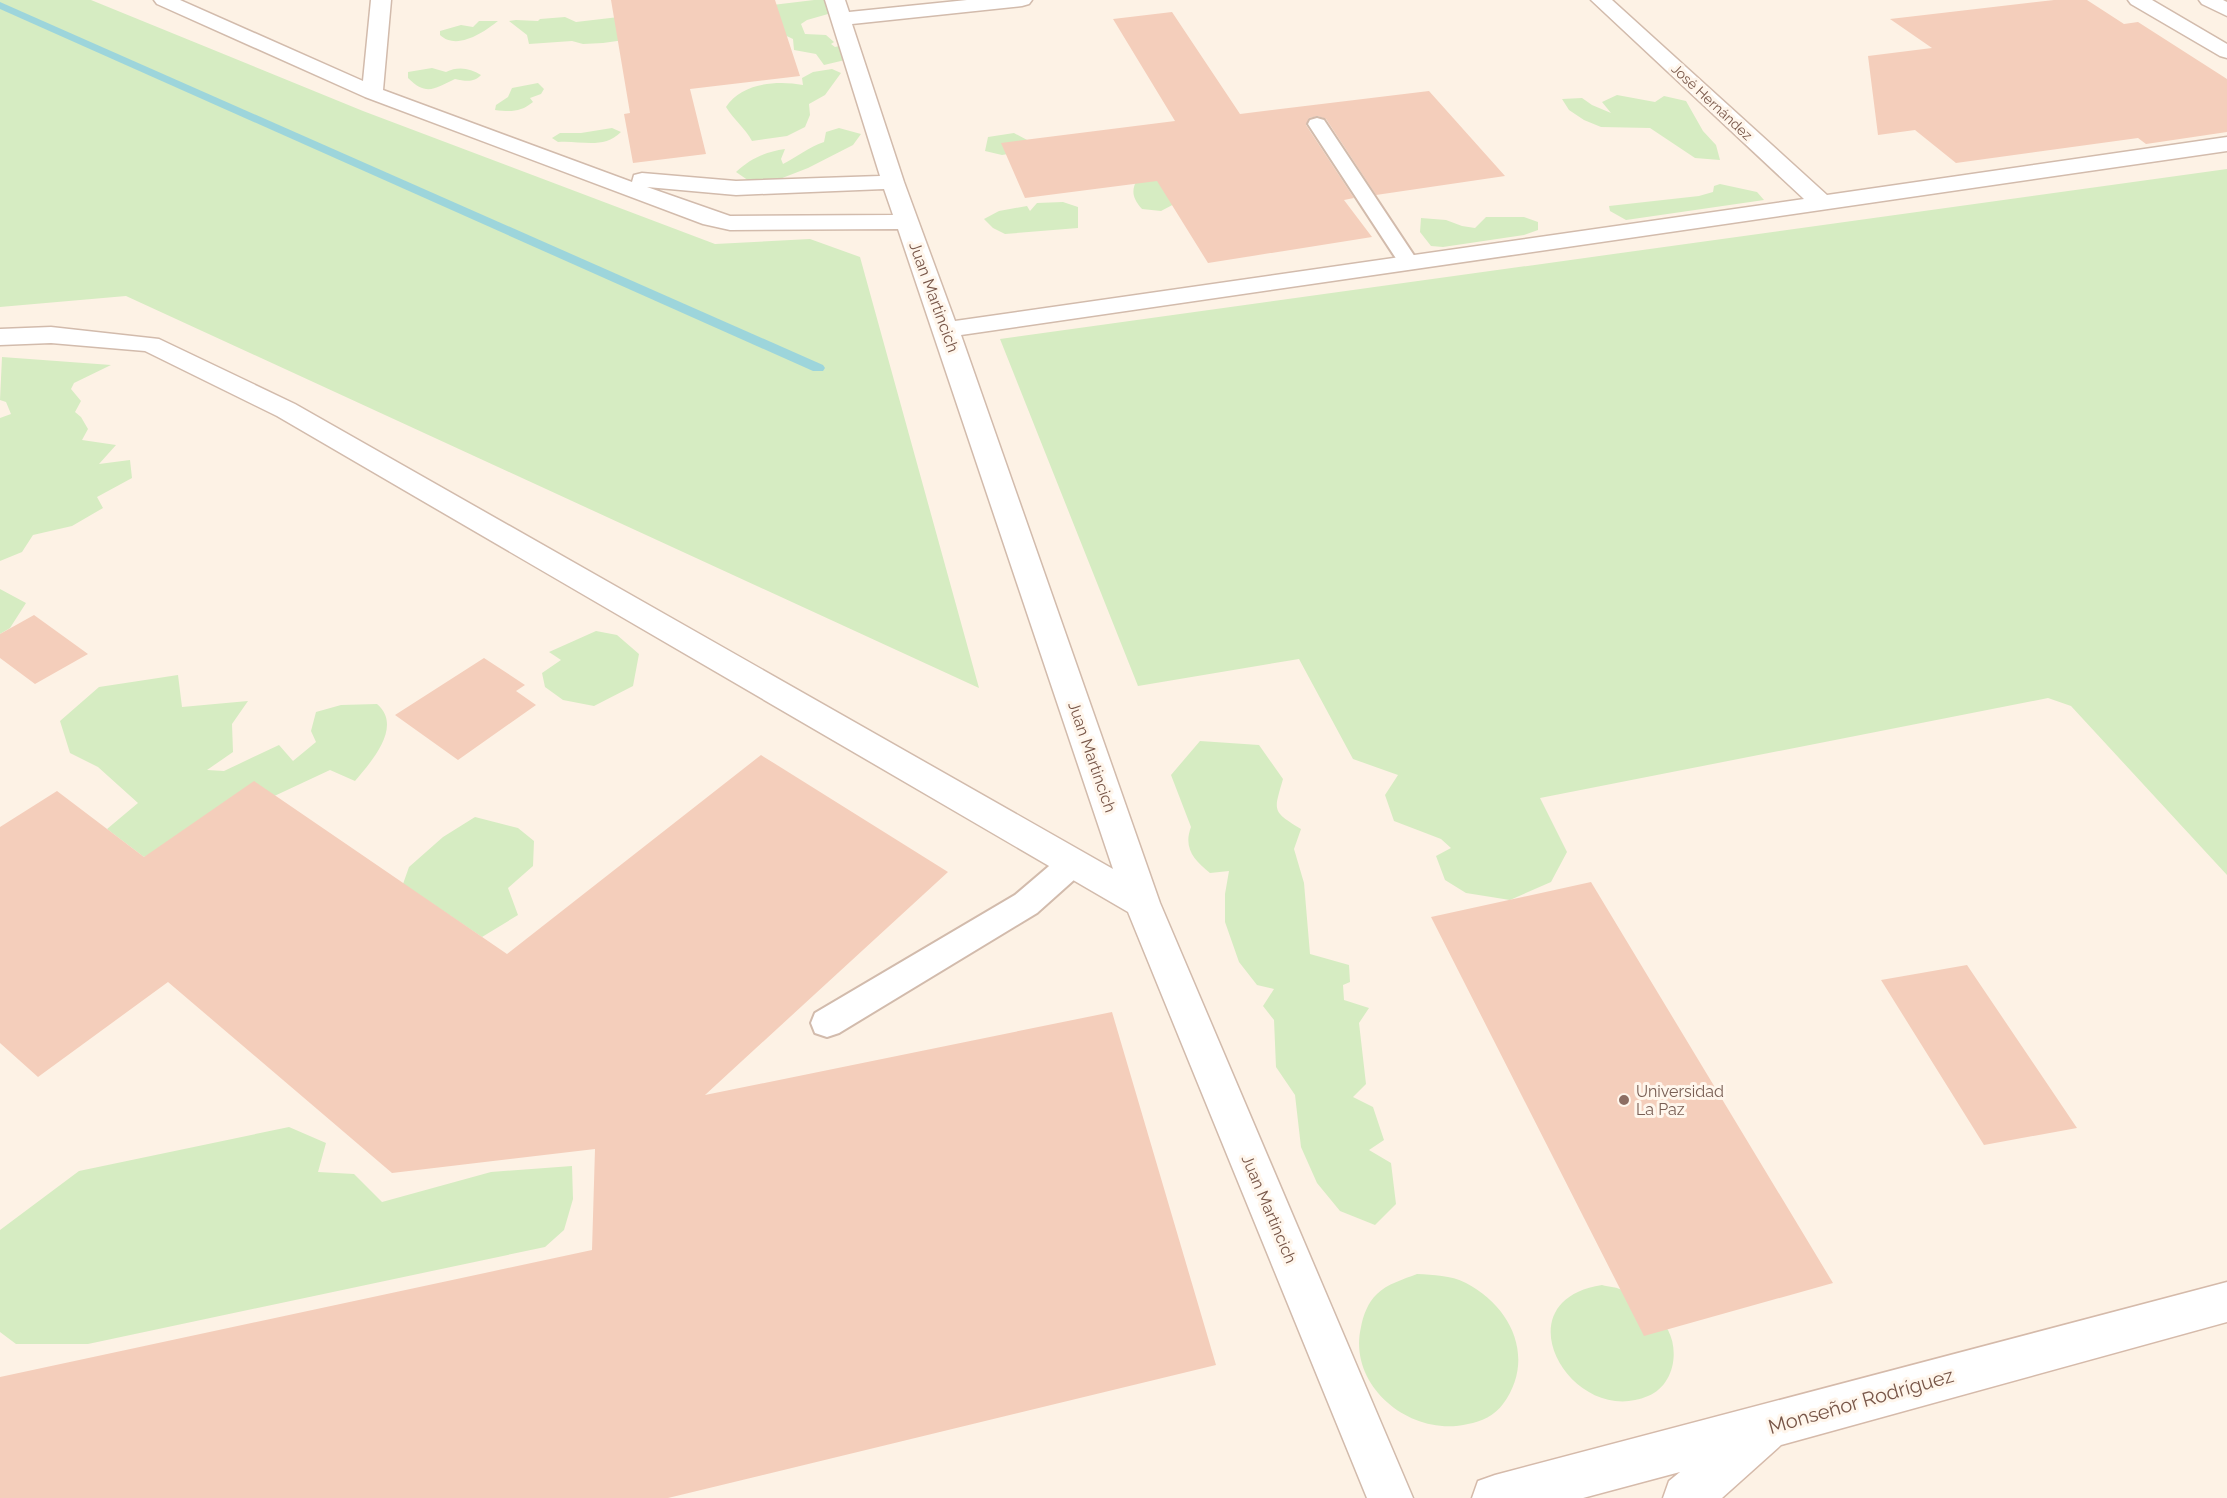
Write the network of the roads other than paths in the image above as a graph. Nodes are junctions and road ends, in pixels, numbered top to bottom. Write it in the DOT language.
graph roads {
  1 [pos="164,0"];
  2 [pos="381,0"];
  3 [pos="1022,0"];
  4 [pos="1601,0"];
  5 [pos="2138,0"];
  6 [pos="2209,0"];
  7 [pos="838,10"];
  8 [pos="2227,10"];
  9 [pos="2227,52"];
  10 [pos="372,93"];
  11 [pos="1317,124"];
  12 [pos="2227,144"];
  13 [pos="581,171"];
  14 [pos="893,182"];
  15 [pos="1822,203"];
  16 [pos="907,222"];
  17 [pos="1409,263"];
  18 [pos="946,330"];
  19 [pos="0,337"];
  20 [pos="1072,863"];
  21 [pos="1142,903"];
  22 [pos="826,1023"];
  23 [pos="2227,1302"];
  24 [pos="1770,1426"];
  25 [pos="1390,1498"];
  26 [pos="1495,1498"];
  27 [pos="1686,1498"];
  1 -- 10 [label="street"];
  2 -- 10 [label="street"];
  3 -- 7 [label="street"];
  4 -- 15 [label="street, José Hernández"];
  5 -- 9 [label="street"];
  6 -- 8 [label="street"];
  7 -- 14 [label="street, Juan Martincich"];
  10 -- 13 [label="street"];
  11 -- 17 [label="lane"];
  12 -- 15 [label="street"];
  13 -- 14 [label="street"];
  13 -- 16 [label="street"];
  14 -- 16 [label="street, Juan Martincich"];
  15 -- 17 [label="street"];
  16 -- 18 [label="street, Juan Martincich"];
  17 -- 18 [label="street"];
  18 -- 21 [label="street, Juan Martincich"];
  19 -- 20 [label="street"];
  20 -- 21 [label="street"];
  20 -- 22 [label="lane"];
  21 -- 25 [label="street, Juan Martincich"];
  23 -- 24 [label="street, Monseñor Rodríguez"];
  24 -- 26 [label="street, Monseñor Rodríguez"];
  24 -- 27 [label="street"];
}
